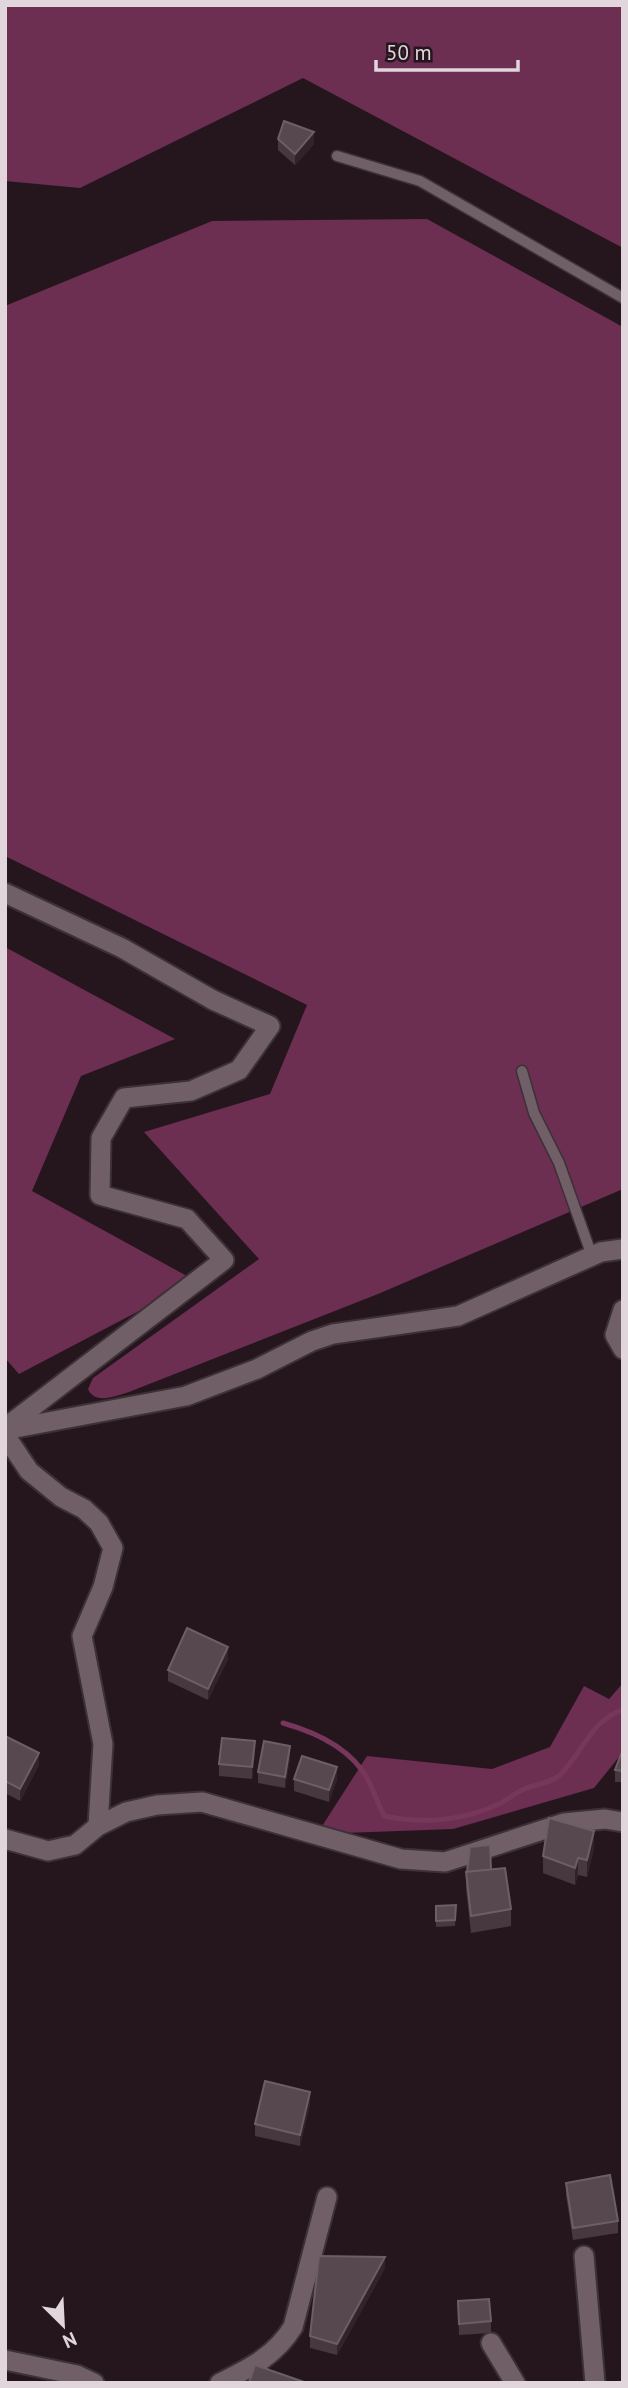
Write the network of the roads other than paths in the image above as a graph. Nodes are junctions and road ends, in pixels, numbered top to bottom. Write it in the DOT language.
graph roads {
  1 [pos="337,156"];
  2 [pos="623,298"];
  3 [pos="5,893"];
  4 [pos="522,1071"];
  5 [pos="623,1249"];
  6 [pos="592,1256"];
  7 [pos="623,1310"];
  8 [pos="623,1349"];
  9 [pos="5,1429"];
  10 [pos="5,1435"];
  11 [pos="623,1822"];
  12 [pos="98,1826"];
  13 [pos="5,1839"];
  14 [pos="327,2197"];
  15 [pos="584,2256"];
  16 [pos="491,2343"];
  17 [pos="5,2360"];
  18 [pos="94,2383"];
  19 [pos="220,2383"];
  20 [pos="515,2383"];
  21 [pos="595,2383"];
  1 -- 2 [label="lane"];
  3 -- 9 [label="street"];
  4 -- 6 [label="lane"];
  5 -- 6 [label="street"];
  6 -- 9 [label="street"];
  7 -- 8 [label="street"];
  10 -- 12 [label="street"];
  11 -- 12 [label="street"];
  12 -- 13 [label="street"];
  14 -- 19 [label="street"];
  15 -- 21 [label="street"];
  16 -- 20 [label="street"];
  17 -- 18 [label="street"];
}
